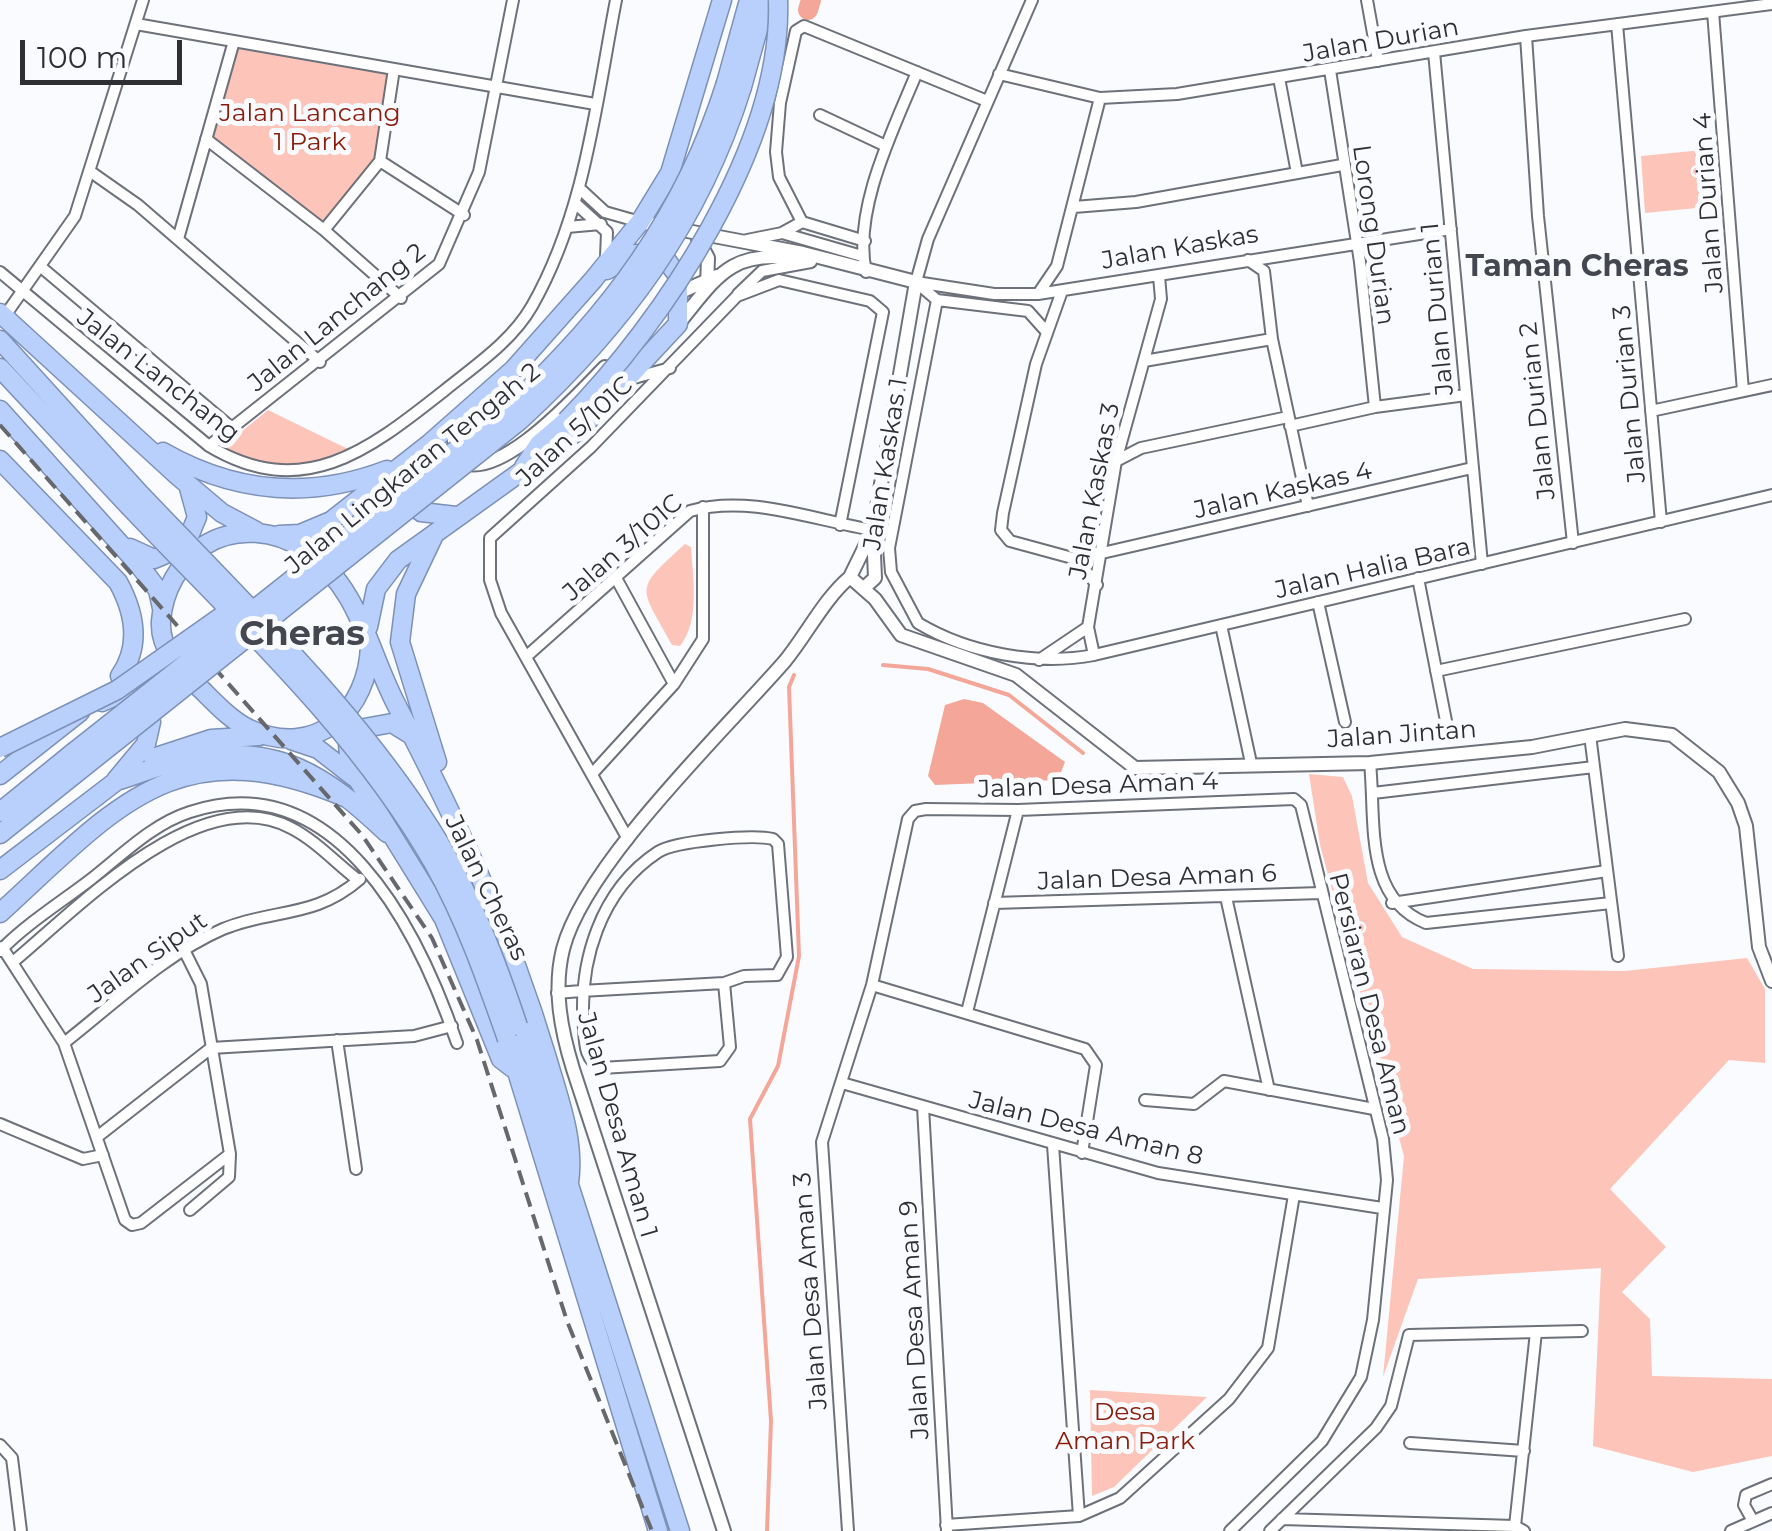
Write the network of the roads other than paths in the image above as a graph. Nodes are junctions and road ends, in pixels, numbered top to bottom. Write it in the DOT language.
graph roads {
  1 [pos="143,0"];
  2 [pos="513,0"];
  3 [pos="616,0"];
  4 [pos="722,0"];
  5 [pos="749,0"];
  6 [pos="766,0"];
  7 [pos="778,0"];
  8 [pos="1032,0"];
  9 [pos="1367,0"];
  10 [pos="1772,4"];
  11 [pos="1713,12"];
  12 [pos="136,24"];
  13 [pos="1617,24"];
  14 [pos="1526,36"];
  15 [pos="234,41"];
  16 [pos="1434,52"];
  17 [pos="1378,61"];
  18 [pos="394,69"];
  19 [pos="1330,70"];
  20 [pos="917,72"];
  21 [pos="998,74"];
  22 [pos="1279,78"];
  23 [pos="496,86"];
  24 [pos="1100,98"];
  25 [pos="987,101"];
  26 [pos="595,104"];
  27 [pos="820,115"];
  28 [pos="206,139"];
  29 [pos="886,146"];
  30 [pos="380,161"];
  31 [pos="1342,165"];
  32 [pos="91,172"];
  33 [pos="1296,174"];
  34 [pos="579,188"];
  35 [pos="575,203"];
  36 [pos="1074,207"];
  37 [pos="464,216"];
  38 [pos="640,222"];
  39 [pos="802,222"];
  40 [pos="602,224"];
  41 [pos="567,226"];
  42 [pos="691,229"];
  43 [pos="1451,229"];
  44 [pos="324,230"];
  45 [pos="782,233"];
  46 [pos="178,238"];
  47 [pos="746,240"];
  48 [pos="865,241"];
  49 [pos="1355,242"];
  50 [pos="1276,255"];
  51 [pos="862,256"];
  52 [pos="1247,260"];
  53 [pos="811,262"];
  54 [pos="844,266"];
  55 [pos="1057,266"];
  56 [pos="41,267"];
  57 [pos="1264,271"];
  58 [pos="0,272"];
  59 [pos="866,272"];
  60 [pos="598,274"];
  61 [pos="1159,276"];
  62 [pos="711,281"];
  63 [pos="916,282"];
  64 [pos="679,290"];
  65 [pos="22,292"];
  66 [pos="1062,292"];
  67 [pos="1038,294"];
  68 [pos="737,296"];
  69 [pos="401,298"];
  70 [pos="936,300"];
  71 [pos="2,315"];
  72 [pos="678,324"];
  73 [pos="1045,330"];
  74 [pos="1272,339"];
  75 [pos="0,340"];
  76 [pos="1144,361"];
  77 [pos="320,362"];
  78 [pos="0,368"];
  79 [pos="671,368"];
  80 [pos="626,382"];
  81 [pos="1772,385"];
  82 [pos="1743,390"];
  83 [pos="1466,396"];
  84 [pos="1375,407"];
  85 [pos="0,410"];
  86 [pos="467,411"];
  87 [pos="1651,412"];
  88 [pos="1289,422"];
  89 [pos="232,428"];
  90 [pos="132,435"];
  91 [pos="429,444"];
  92 [pos="208,446"];
  93 [pos="0,460"];
  94 [pos="1116,461"];
  95 [pos="402,465"];
  96 [pos="1472,468"];
  97 [pos="520,472"];
  98 [pos="178,476"];
  99 [pos="1772,495"];
  100 [pos="135,500"];
  101 [pos="1308,506"];
  102 [pos="703,507"];
  103 [pos="456,516"];
  104 [pos="1660,522"];
  105 [pos="102,524"];
  106 [pos="840,525"];
  107 [pos="873,530"];
  108 [pos="435,533"];
  109 [pos="267,534"];
  110 [pos="1573,543"];
  111 [pos="1104,553"];
  112 [pos="1076,559"];
  113 [pos="1482,564"];
  114 [pos="302,570"];
  115 [pos="853,572"];
  116 [pos="616,578"];
  117 [pos="1418,578"];
  118 [pos="871,580"];
  119 [pos="1097,585"];
  120 [pos="1318,602"];
  121 [pos="162,619"];
  122 [pos="1686,619"];
  123 [pos="1221,625"];
  124 [pos="1088,626"];
  125 [pos="369,638"];
  126 [pos="528,655"];
  127 [pos="1094,656"];
  128 [pos="1038,660"];
  129 [pos="1436,672"];
  130 [pos="120,676"];
  131 [pos="674,684"];
  132 [pos="1345,722"];
  133 [pos="1446,726"];
  134 [pos="61,728"];
  135 [pos="1590,735"];
  136 [pos="276,737"];
  137 [pos="414,738"];
  138 [pos="0,748"];
  139 [pos="1251,763"];
  140 [pos="1370,763"];
  141 [pos="1594,766"];
  142 [pos="592,774"];
  143 [pos="0,775"];
  144 [pos="358,780"];
  145 [pos="116,781"];
  146 [pos="1373,793"];
  147 [pos="347,798"];
  148 [pos="1294,799"];
  149 [pos="1018,810"];
  150 [pos="0,812"];
  151 [pos="908,819"];
  152 [pos="463,832"];
  153 [pos="0,834"];
  154 [pos="628,838"];
  155 [pos="402,848"];
  156 [pos="26,854"];
  157 [pos="0,870"];
  158 [pos="1607,871"];
  159 [pos="362,876"];
  160 [pos="0,878"];
  161 [pos="1321,893"];
  162 [pos="1226,897"];
  163 [pos="1392,902"];
  164 [pos="994,903"];
  165 [pos="1611,903"];
  166 [pos="0,913"];
  167 [pos="1,949"];
  168 [pos="184,952"];
  169 [pos="1618,956"];
  170 [pos="13,962"];
  171 [pos="1772,982"];
  172 [pos="724,983"];
  173 [pos="872,985"];
  174 [pos="581,991"];
  175 [pos="558,993"];
  176 [pos="968,1012"];
  177 [pos="452,1026"];
  178 [pos="513,1032"];
  179 [pos="337,1040"];
  180 [pos="64,1042"];
  181 [pos="457,1042"];
  182 [pos="212,1048"];
  183 [pos="518,1072"];
  184 [pos="842,1083"];
  185 [pos="1269,1090"];
  186 [pos="1145,1100"];
  187 [pos="923,1107"];
  188 [pos="1374,1109"];
  189 [pos="0,1124"];
  190 [pos="97,1136"];
  191 [pos="1053,1145"];
  192 [pos="1082,1152"];
  193 [pos="230,1154"];
  194 [pos="102,1155"];
  195 [pos="356,1169"];
  196 [pos="569,1183"];
  197 [pos="1294,1195"];
  198 [pos="1382,1208"];
  199 [pos="190,1210"];
  200 [pos="1582,1330"];
  201 [pos="1536,1332"];
  202 [pos="1410,1443"];
  203 [pos="0,1445"];
  204 [pos="1524,1450"];
  205 [pos="1772,1484"];
  206 [pos="1772,1513"];
  207 [pos="1079,1516"];
  208 [pos="1282,1520"];
  209 [pos="1752,1521"];
  210 [pos="946,1528"];
  211 [pos="1520,1528"];
  212 [pos="21,1531"];
  213 [pos="658,1531"];
  214 [pos="680,1531"];
  215 [pos="724,1531"];
  216 [pos="848,1531"];
  217 [pos="1230,1531"];
  218 [pos="1270,1531"];
  219 [pos="1731,1531"];
  1 -- 12 [label="street"];
  2 -- 23 [label="street, Jalan Lanchang 2"];
  3 -- 26 [label="street, Jalan Lanchang"];
  4 -- 38 [label="highway"];
  5 -- 114 [label="highway, Jalan Lingkaran Tengah 2, bridge"];
  6 -- 153 [label="highway, Jalan Lingkaran Tengah 2, bridge"];
  7 -- 97 [label="highway, bridge"];
  8 -- 21 [label="street"];
  9 -- 17 [label="street"];
  10 -- 11 [label="street, Jalan Durian"];
  11 -- 13 [label="street, Jalan Durian"];
  11 -- 82 [label="street, Jalan Durian 4"];
  12 -- 15 [label="street"];
  12 -- 32 [label="street"];
  13 -- 14 [label="street, Jalan Durian"];
  13 -- 87 [label="street, Jalan Durian 3"];
  14 -- 16 [label="street, Jalan Durian"];
  14 -- 110 [label="street, Jalan Durian 2"];
  15 -- 18 [label="street"];
  15 -- 28 [label="street"];
  16 -- 17 [label="street, Jalan Durian"];
  16 -- 43 [label="street, Jalan Durian 1"];
  17 -- 19 [label="street, Jalan Durian"];
  18 -- 23 [label="street"];
  18 -- 30 [label="street"];
  19 -- 22 [label="street, Jalan Durian"];
  19 -- 31 [label="street, Lorong Durian"];
  20 -- 25 [label="street"];
  20 -- 29 [label="street"];
  20 -- 39 [label="street"];
  21 -- 24 [label="street, Jalan Durian"];
  21 -- 25 [label="street"];
  22 -- 24 [label="street, Jalan Durian"];
  22 -- 33 [label="street"];
  23 -- 26 [label="street"];
  23 -- 37 [label="street, Jalan Lanchang 2"];
  24 -- 36 [label="street"];
  25 -- 63 [label="street"];
  26 -- 34 [label="street, Jalan Lanchang"];
  27 -- 29 [label="street"];
  28 -- 44 [label="street"];
  28 -- 46 [label="street"];
  29 -- 48 [label="street"];
  30 -- 37 [label="street"];
  30 -- 44 [label="street"];
  31 -- 33 [label="street"];
  31 -- 49 [label="street, Lorong Durian"];
  32 -- 46 [label="street"];
  32 -- 56 [label="street"];
  33 -- 36 [label="street"];
  34 -- 35 [label="street, Jalan Lanchang"];
  34 -- 38 [label="street"];
  35 -- 40 [label="street"];
  35 -- 41 [label="street, Jalan Lanchang"];
  36 -- 55 [label="street"];
  37 -- 69 [label="street, Jalan Lanchang 2"];
  38 -- 42 [label="street, Jalan Kaskas"];
  38 -- 60 [label="highway"];
  39 -- 45 [label="street"];
  39 -- 48 [label="street"];
  40 -- 41 [label="street"];
  40 -- 60 [label="street"];
  41 -- 92 [label="street, Jalan Lanchang"];
  42 -- 47 [label="street, Jalan Kaskas"];
  42 -- 62 [label="street"];
  43 -- 49 [label="street, Jalan Kaskas"];
  43 -- 83 [label="street, Jalan Durian 1"];
  44 -- 69 [label="street"];
  45 -- 47 [label="street"];
  45 -- 51 [label="street"];
  46 -- 77 [label="street"];
  47 -- 54 [label="street, Jalan Kaskas"];
  48 -- 51 [label="street"];
  49 -- 50 [label="street, Jalan Kaskas"];
  49 -- 84 [label="street, Lorong Durian"];
  50 -- 52 [label="street, Jalan Kaskas"];
  50 -- 57 [label="street"];
  51 -- 59 [label="street"];
  52 -- 57 [label="street"];
  52 -- 61 [label="street, Jalan Kaskas"];
  53 -- 54 [label="street"];
  53 -- 62 [label="street"];
  53 -- 68 [label="street, Jalan 5/101C"];
  54 -- 59 [label="street, Jalan Kaskas"];
  55 -- 66 [label="street"];
  55 -- 67 [label="street"];
  56 -- 65 [label="street"];
  56 -- 89 [label="street, Jalan Lanchang"];
  57 -- 74 [label="street"];
  58 -- 65 [label="street, Jalan Lanchang"];
  59 -- 63 [label="street, Jalan Kaskas"];
  60 -- 64 [label="highway"];
  60 -- 86 [label="highway"];
  61 -- 66 [label="street, Jalan Kaskas"];
  61 -- 76 [label="street, Jalan Kaskas 3"];
  62 -- 64 [label="street"];
  62 -- 72 [label="street"];
  63 -- 67 [label="street, Jalan Kaskas"];
  63 -- 70 [label="street"];
  63 -- 107 [label="street"];
  64 -- 72 [label="highway"];
  64 -- 86 [label="street"];
  65 -- 71 [label="street"];
  65 -- 92 [label="street, Jalan Lanchang"];
  66 -- 67 [label="street, Jalan Kaskas"];
  66 -- 73 [label="street"];
  68 -- 79 [label="street, Jalan 5/101C"];
  68 -- 106 [label="street, Jalan 5/101C"];
  69 -- 77 [label="street, Jalan Lanchang 2"];
  70 -- 73 [label="street"];
  70 -- 128 [label="street, Jalan Kaskas 1"];
  71 -- 90 [label="highway"];
  72 -- 80 [label="highway"];
  73 -- 112 [label="street"];
  74 -- 76 [label="street"];
  74 -- 88 [label="street"];
  75 -- 100 [label="highway, Jalan Cheras"];
  76 -- 94 [label="street, Jalan Kaskas 3"];
  77 -- 89 [label="street, Jalan Lanchang 2"];
  78 -- 100 [label="highway, Jalan Cheras"];
  79 -- 80 [label="street"];
  79 -- 126 [label="street, Jalan 5/101C"];
  80 -- 97 [label="highway"];
  81 -- 82 [label="street"];
  82 -- 87 [label="street"];
  83 -- 84 [label="street"];
  83 -- 96 [label="street, Jalan Durian 1"];
  84 -- 88 [label="street"];
  85 -- 105 [label="highway"];
  86 -- 91 [label="highway"];
  87 -- 104 [label="street, Jalan Durian 3"];
  88 -- 94 [label="street"];
  88 -- 101 [label="street"];
  89 -- 92 [label="street, Jalan Lanchang 2"];
  90 -- 95 [label="highway"];
  90 -- 98 [label="highway"];
  91 -- 95 [label="highway"];
  91 -- 103 [label="highway"];
  93 -- 130 [label="highway"];
  94 -- 111 [label="street, Jalan Kaskas 3"];
  95 -- 109 [label="highway"];
  96 -- 101 [label="street, Jalan Kaskas 4"];
  96 -- 113 [label="street, Jalan Durian 1"];
  97 -- 103 [label="highway"];
  98 -- 105 [label="highway"];
  98 -- 109 [label="highway"];
  99 -- 104 [label="street, Jalan Halia Bara"];
  100 -- 178 [label="highway, Jalan Cheras, bridge"];
  101 -- 111 [label="street, Jalan Kaskas 4"];
  102 -- 106 [label="street, Jalan 3/101C"];
  102 -- 116 [label="street, Jalan 3/101C"];
  102 -- 131 [label="street"];
  103 -- 108 [label="highway"];
  104 -- 110 [label="street, Jalan Halia Bara"];
  105 -- 121 [label="highway"];
  106 -- 107 [label="street, Jalan 3/101C"];
  107 -- 115 [label="street"];
  107 -- 118 [label="street"];
  108 -- 125 [label="highway"];
  108 -- 152 [label="highway"];
  109 -- 121 [label="highway"];
  109 -- 125 [label="highway"];
  110 -- 113 [label="street, Jalan Halia Bara"];
  111 -- 112 [label="street"];
  111 -- 119 [label="street, Jalan Kaskas 3"];
  112 -- 119 [label="street"];
  113 -- 117 [label="street, Jalan Halia Bara"];
  114 -- 138 [label="highway, bridge"];
  114 -- 150 [label="highway, Jalan Lingkaran Tengah 2, bridge"];
  115 -- 118 [label="street"];
  115 -- 118 [label="street"];
  115 -- 154 [label="street, Jalan Desa Aman 1"];
  116 -- 126 [label="street, Jalan 3/101C"];
  116 -- 131 [label="street"];
  117 -- 120 [label="street, Jalan Halia Bara"];
  117 -- 129 [label="street"];
  118 -- 139 [label="street, Jalan Jintan"];
  119 -- 124 [label="street, Jalan Kaskas 3"];
  120 -- 123 [label="street, Jalan Halia Bara"];
  120 -- 132 [label="street"];
  121 -- 130 [label="highway"];
  121 -- 136 [label="highway"];
  122 -- 129 [label="street"];
  123 -- 127 [label="street, Jalan Halia Bara"];
  123 -- 139 [label="street"];
  124 -- 127 [label="street, Jalan Kaskas 3"];
  124 -- 128 [label="street"];
  125 -- 136 [label="highway"];
  125 -- 137 [label="highway"];
  126 -- 142 [label="street"];
  127 -- 128 [label="street, Jalan Kaskas 1"];
  129 -- 133 [label="street"];
  130 -- 134 [label="highway"];
  131 -- 142 [label="street"];
  134 -- 143 [label="highway"];
  134 -- 145 [label="highway"];
  135 -- 140 [label="street, Jalan Jintan"];
  135 -- 141 [label="street"];
  135 -- 171 [label="street, Jalan Jintan"];
  136 -- 144 [label="highway"];
  136 -- 145 [label="highway"];
  137 -- 144 [label="highway"];
  137 -- 152 [label="highway"];
  139 -- 140 [label="street, Jalan Jintan"];
  140 -- 146 [label="street"];
  141 -- 146 [label="street, Jalan Jintan"];
  141 -- 158 [label="street"];
  142 -- 154 [label="street"];
  144 -- 155 [label="highway"];
  145 -- 147 [label="highway"];
  145 -- 156 [label="highway"];
  146 -- 163 [label="street"];
  147 -- 155 [label="highway"];
  147 -- 166 [label="highway"];
  148 -- 149 [label="street, Jalan Desa Aman 4"];
  148 -- 161 [label="street, Persiaran Desa Aman"];
  149 -- 151 [label="street, Jalan Desa Aman 4"];
  149 -- 164 [label="street"];
  151 -- 173 [label="street, Jalan Desa Aman 3"];
  152 -- 196 [label="highway"];
  154 -- 175 [label="street, Jalan Desa Aman 1"];
  155 -- 183 [label="highway"];
  156 -- 157 [label="highway"];
  156 -- 160 [label="street"];
  158 -- 163 [label="street"];
  158 -- 165 [label="street"];
  159 -- 167 [label="street"];
  159 -- 168 [label="street, Jalan Siput"];
  159 -- 170 [label="street"];
  159 -- 177 [label="street"];
  161 -- 162 [label="street, Jalan Desa Aman 6"];
  161 -- 188 [label="street, Persiaran Desa Aman"];
  162 -- 164 [label="street, Jalan Desa Aman 6"];
  162 -- 185 [label="street"];
  163 -- 165 [label="street"];
  164 -- 176 [label="street"];
  165 -- 169 [label="street"];
  167 -- 170 [label="street"];
  168 -- 180 [label="street, Jalan Siput"];
  168 -- 182 [label="street"];
  170 -- 180 [label="street"];
  172 -- 174 [label="street"];
  172 -- 174 [label="street"];
  172 -- 174 [label="street"];
  173 -- 176 [label="street"];
  173 -- 184 [label="street, Jalan Desa Aman 3"];
  174 -- 175 [label="street"];
  175 -- 215 [label="street, Jalan Desa Aman 1"];
  176 -- 192 [label="street"];
  177 -- 179 [label="street"];
  177 -- 181 [label="street"];
  178 -- 183 [label="highway, Jalan Cheras"];
  178 -- 196 [label="highway, Jalan Cheras"];
  179 -- 182 [label="street"];
  179 -- 195 [label="street"];
  180 -- 190 [label="street"];
  182 -- 190 [label="street"];
  182 -- 193 [label="street"];
  183 -- 213 [label="highway, Jalan Cheras"];
  184 -- 187 [label="street, Jalan Desa Aman 8"];
  184 -- 216 [label="street, Jalan Desa Aman 3"];
  185 -- 186 [label="street"];
  185 -- 188 [label="street"];
  187 -- 191 [label="street, Jalan Desa Aman 8"];
  187 -- 210 [label="street, Jalan Desa Aman 9"];
  188 -- 198 [label="street, Persiaran Desa Aman"];
  189 -- 194 [label="street"];
  190 -- 194 [label="street"];
  191 -- 192 [label="street, Jalan Desa Aman 8"];
  191 -- 207 [label="street"];
  192 -- 197 [label="street, Jalan Desa Aman 8"];
  193 -- 194 [label="street"];
  193 -- 199 [label="street"];
  196 -- 214 [label="highway, Jalan Cheras"];
  197 -- 198 [label="street, Jalan Desa Aman 8"];
  197 -- 207 [label="street"];
  198 -- 217 [label="street, Persiaran Desa Aman"];
  200 -- 201 [label="street"];
  201 -- 204 [label="street"];
  201 -- 208 [label="street"];
  202 -- 204 [label="street"];
  203 -- 212 [label="street"];
  204 -- 211 [label="street"];
  205 -- 209 [label="street"];
  206 -- 209 [label="street"];
  207 -- 210 [label="street"];
  208 -- 211 [label="street"];
  208 -- 218 [label="street"];
  209 -- 219 [label="street"];
}
